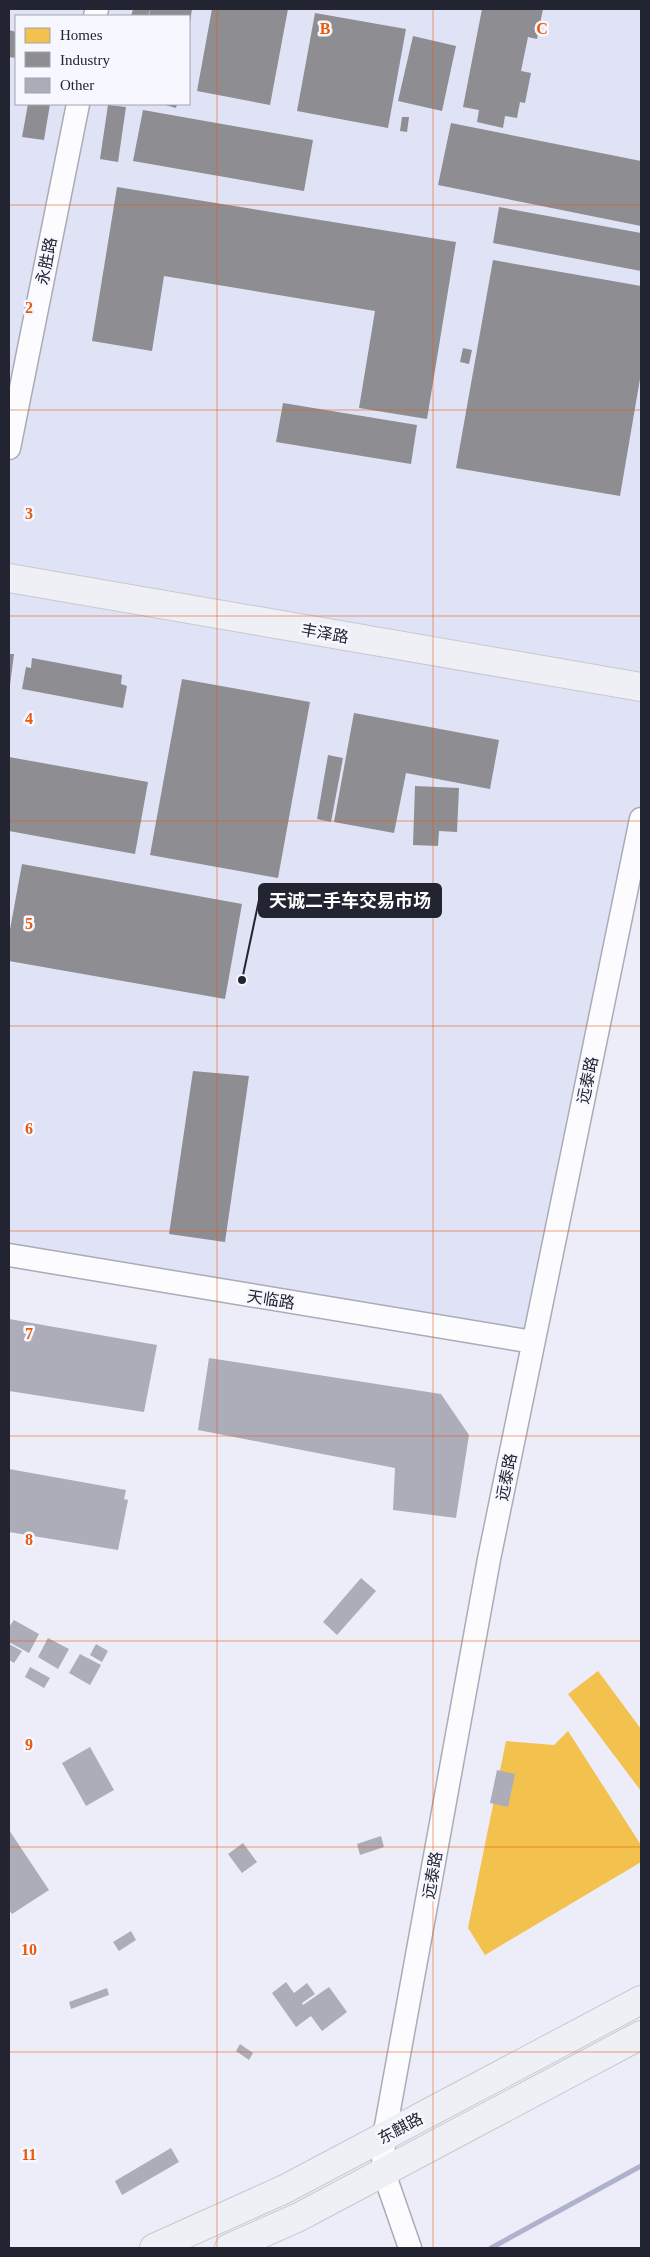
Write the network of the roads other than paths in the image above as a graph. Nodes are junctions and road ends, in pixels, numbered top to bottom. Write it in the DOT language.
graph roads {
  1 [pos="78,105"];
  2 [pos="9,448"];
  3 [pos="9,578"];
  4 [pos="641,687"];
  5 [pos="641,819"];
  6 [pos="9,1255"];
  7 [pos="533,1342"];
  8 [pos="641,2000"];
  9 [pos="641,2035"];
  10 [pos="384,2136"];
  11 [pos="383,2170"];
  12 [pos="154,2248"];
  13 [pos="229,2248"];
  14 [pos="410,2248"];
  1 -- 2 [label="street, 永胜路"];
  3 -- 4 [label="main road, 丰泽路"];
  5 -- 7 [label="street, 远泰路"];
  6 -- 7 [label="street, 天临路"];
  7 -- 10 [label="street, 远泰路"];
  8 -- 10 [label="main road, 东麒路"];
  9 -- 11 [label="main road, 东麒路"];
  10 -- 11 [label="street, 远泰路"];
  10 -- 12 [label="main road, 东麒路"];
  11 -- 13 [label="main road, 东麒路"];
  11 -- 14 [label="street"];
}
